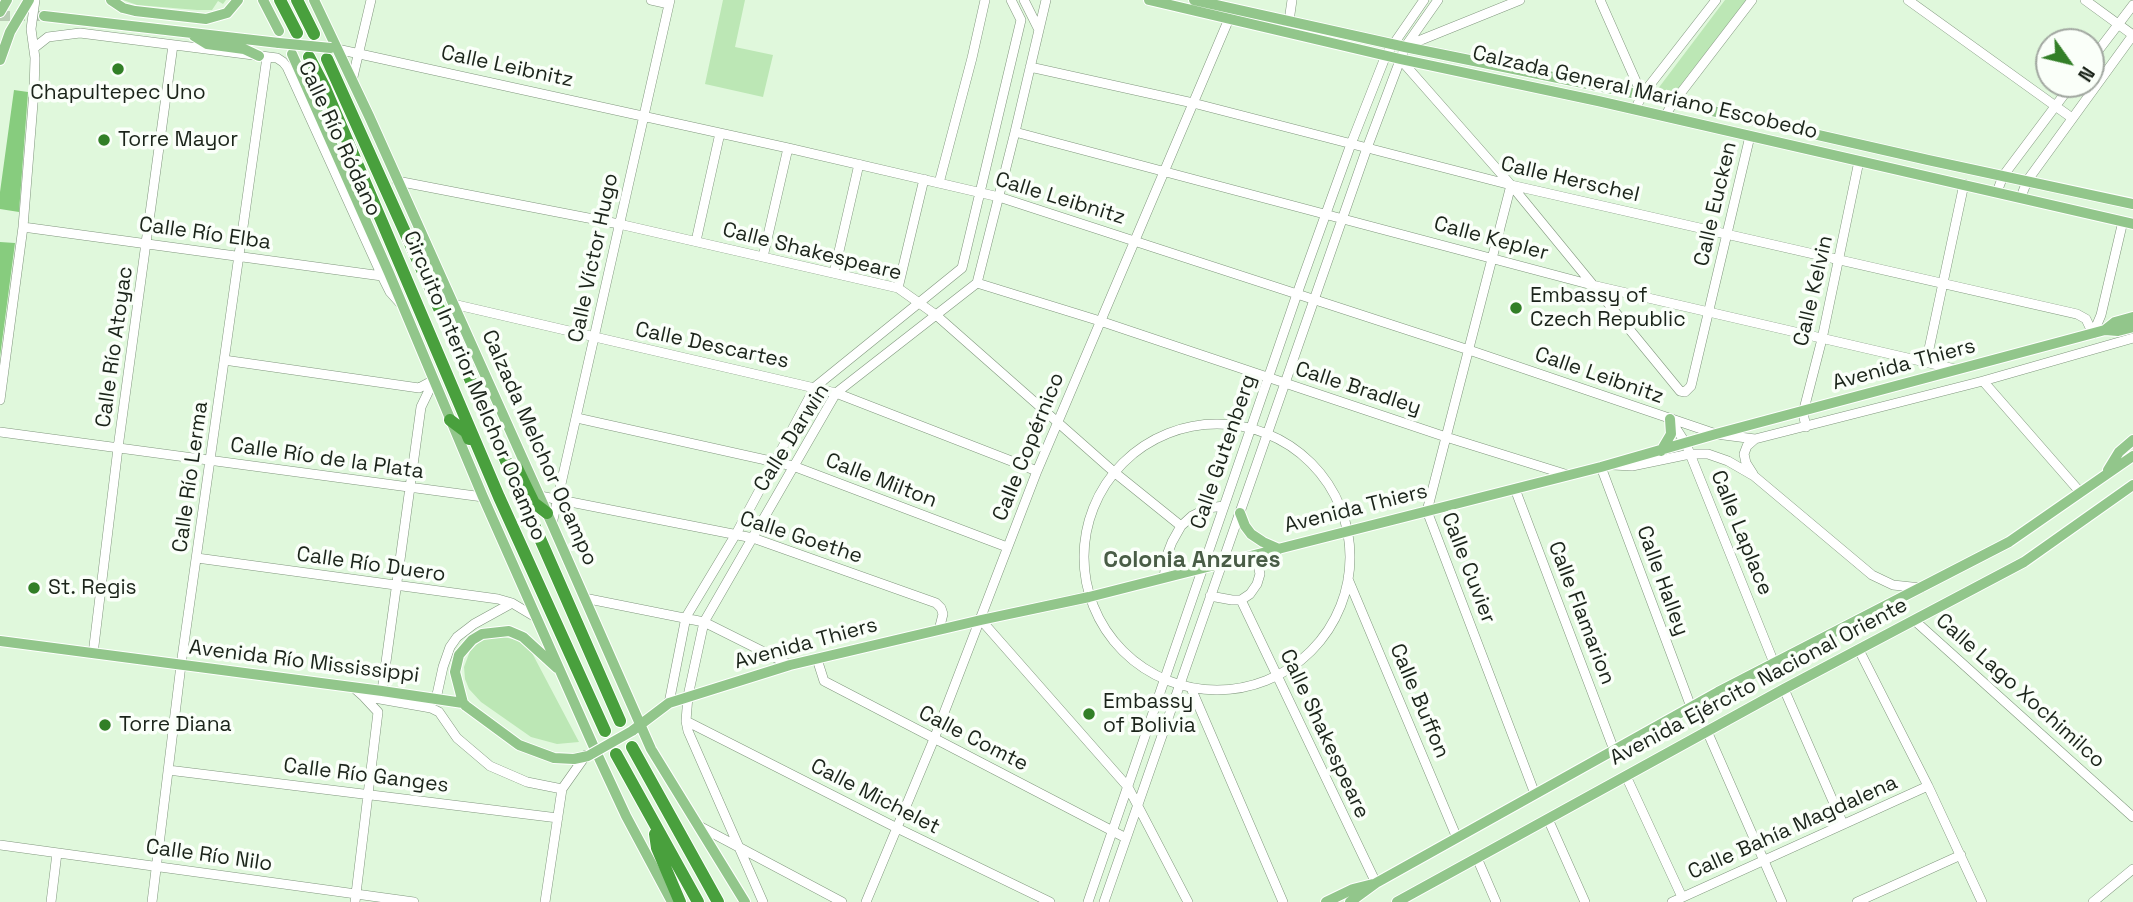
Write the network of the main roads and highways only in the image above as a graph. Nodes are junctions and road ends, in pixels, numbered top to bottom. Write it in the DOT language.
graph roads {
  1 [pos="29,0"];
  2 [pos="111,0"];
  3 [pos="237,0"];
  4 [pos="263,0"];
  5 [pos="280,0"];
  6 [pos="297,0"];
  7 [pos="314,0"];
  8 [pos="1149,0"];
  9 [pos="1194,0"];
  10 [pos="1231,14"];
  11 [pos="44,16"];
  12 [pos="279,31"];
  13 [pos="188,33"];
  14 [pos="314,34"];
  15 [pos="332,52"];
  16 [pos="292,54"];
  17 [pos="263,57"];
  18 [pos="309,57"];
  19 [pos="0,60"];
  20 [pos="2133,204"];
  21 [pos="2128,222"];
  22 [pos="2133,317"];
  23 [pos="2133,327"];
  24 [pos="2105,330"];
  25 [pos="1670,419"];
  26 [pos="450,420"];
  27 [pos="2133,440"];
  28 [pos="499,444"];
  29 [pos="1661,451"];
  30 [pos="2133,456"];
  31 [pos="489,471"];
  32 [pos="2107,473"];
  33 [pos="2133,485"];
  34 [pos="1240,513"];
  35 [pos="550,518"];
  36 [pos="1279,549"];
  37 [pos="0,641"];
  38 [pos="561,671"];
  39 [pos="464,704"];
  40 [pos="620,721"];
  41 [pos="636,728"];
  42 [pos="605,730"];
  43 [pos="632,747"];
  44 [pos="616,754"];
  45 [pos="588,756"];
  46 [pos="653,823"];
  47 [pos="1376,883"];
  48 [pos="1413,898"];
  49 [pos="672,902"];
  50 [pos="680,902"];
  51 [pos="698,902"];
  52 [pos="718,902"];
  53 [pos="746,902"];
  54 [pos="1326,902"];
  55 [pos="1350,902"];
  56 [pos="1396,902"];
  1 -- 19 [label="main road"];
  2 -- 3 [label="main road"];
  4 -- 12 [label="main road"];
  5 -- 6 [label="highway"];
  6 -- 14 [label="highway"];
  7 -- 15 [label="main road, Calzada Melchor Ocampo"];
  8 -- 10 [label="main road, Calzada General Mariano Escobedo"];
  9 -- 10 [label="main road, Calzada General Mariano Escobedo"];
  10 -- 20 [label="main road, Calzada General Mariano Escobedo"];
  10 -- 21 [label="main road, Calzada General Mariano Escobedo"];
  11 -- 13 [label="main road, Calle Río Ródano"];
  13 -- 15 [label="main road, Calle Río Ródano, bridge"];
  13 -- 17 [label="main road"];
  15 -- 28 [label="highway, Circuito Interior Melchor Ocampo"];
  15 -- 35 [label="main road, Calzada Melchor Ocampo"];
  16 -- 26 [label="main road"];
  18 -- 31 [label="highway, Circuito Interior Melchor Ocampo"];
  22 -- 24 [label="main road"];
  23 -- 24 [label="main road"];
  24 -- 29 [label="main road, Avenida Thiers"];
  25 -- 29 [label="main road"];
  26 -- 31 [label="highway"];
  26 -- 38 [label="main road"];
  27 -- 32 [label="main road"];
  28 -- 35 [label="highway"];
  28 -- 40 [label="highway, Circuito Interior Melchor Ocampo"];
  29 -- 36 [label="main road, Avenida Thiers"];
  30 -- 32 [label="main road, Avenida Ejército Nacional Oriente"];
  31 -- 42 [label="highway, Circuito Interior Melchor Ocampo"];
  32 -- 47 [label="main road, Avenida Ejército Nacional Oriente"];
  33 -- 48 [label="main road, Avenida Ejército Nacional Oriente"];
  34 -- 36 [label="main road"];
  35 -- 41 [label="main road, Calzada Melchor Ocampo"];
  36 -- 41 [label="main road, Avenida Thiers"];
  37 -- 39 [label="main road, Avenida Río Mississippi"];
  38 -- 39 [label="main road"];
  38 -- 49 [label="main road"];
  39 -- 45 [label="main road, Avenida Río Mississippi, bridge"];
  41 -- 45 [label="main road, Avenida Thiers, bridge"];
  41 -- 53 [label="main road, Calzada Melchor Ocampo"];
  43 -- 52 [label="highway"];
  44 -- 46 [label="highway"];
  46 -- 50 [label="highway"];
  46 -- 51 [label="highway"];
  47 -- 54 [label="main road"];
  47 -- 55 [label="main road"];
  48 -- 56 [label="main road, Avenida Ejército Nacional Oriente"];
}
